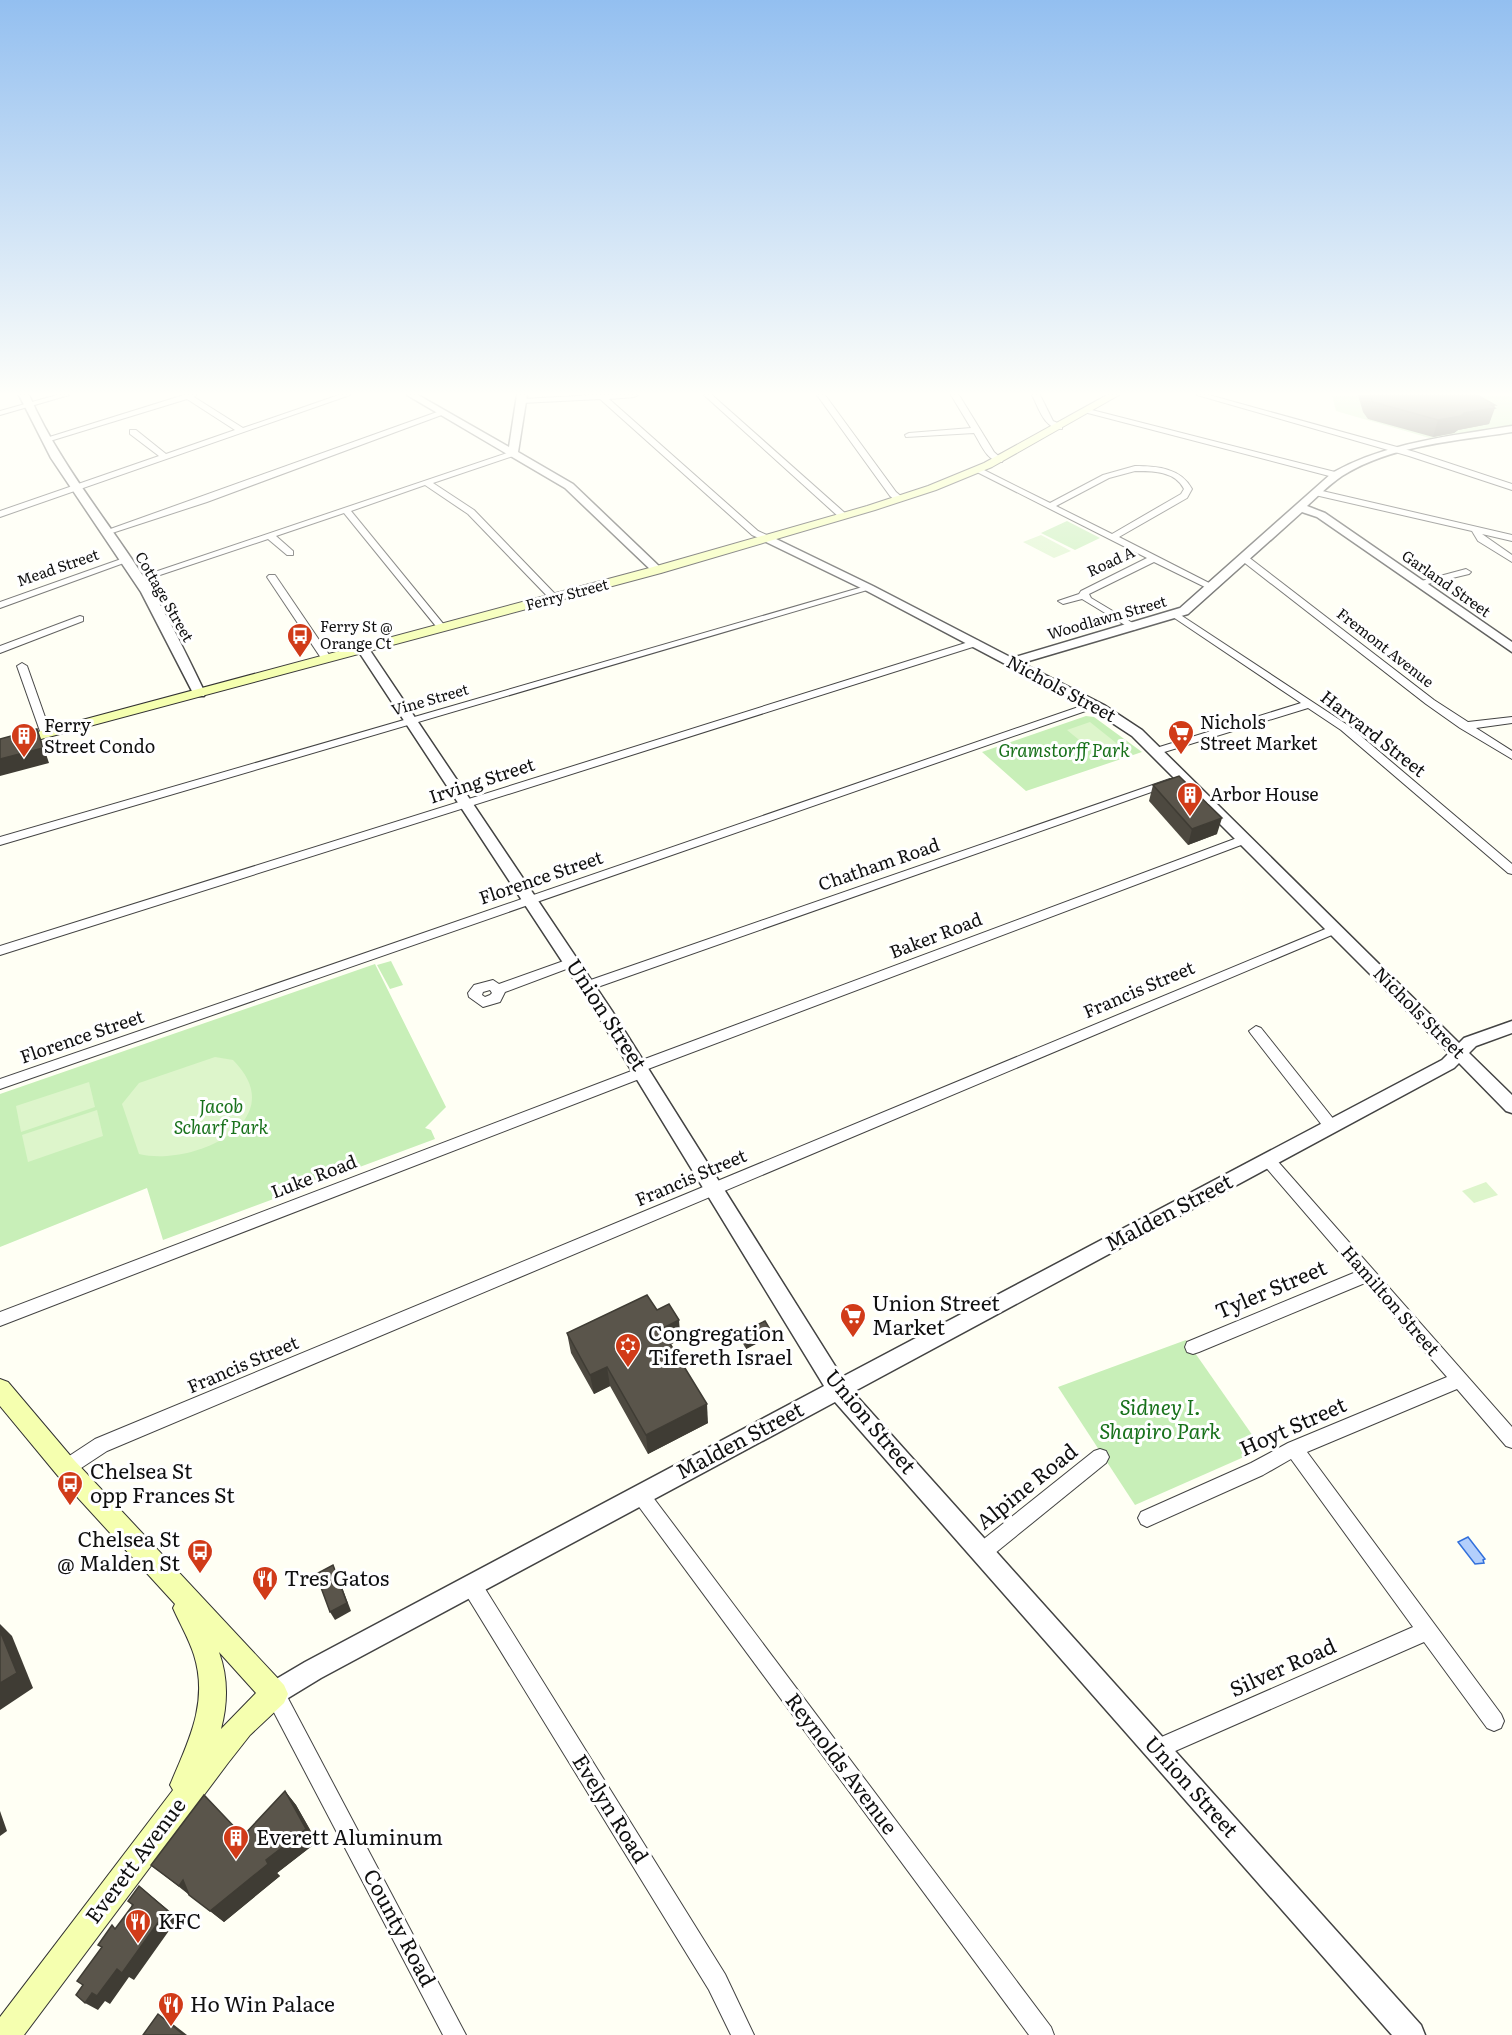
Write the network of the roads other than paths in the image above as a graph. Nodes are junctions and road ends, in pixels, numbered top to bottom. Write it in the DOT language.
graph roads {
  1 [pos="68,490"];
  2 [pos="78,490"];
  3 [pos="232,490"];
  4 [pos="403,490"];
  5 [pos="438,490"];
  6 [pos="573,490"];
  7 [pos="707,490"];
  8 [pos="814,490"];
  9 [pos="888,490"];
  10 [pos="923,490"];
  11 [pos="1017,490"];
  12 [pos="1082,490"];
  13 [pos="1187,490"];
  14 [pos="1321,490"];
  15 [pos="1318,493"];
  16 [pos="899,499"];
  17 [pos="1050,506"];
  18 [pos="1302,508"];
  19 [pos="345,510"];
  20 [pos="0,514"];
  21 [pos="843,516"];
  22 [pos="1475,529"];
  23 [pos="106,532"];
  24 [pos="268,535"];
  25 [pos="1113,537"];
  26 [pos="1512,538"];
  27 [pos="768,539"];
  28 [pos="290,553"];
  29 [pos="1154,558"];
  30 [pos="1244,558"];
  31 [pos="1512,559"];
  32 [pos="126,560"];
  33 [pos="657,570"];
  34 [pos="1466,572"];
  35 [pos="272,577"];
  36 [pos="139,579"];
  37 [pos="1419,583"];
  38 [pos="1212,587"];
  39 [pos="869,588"];
  40 [pos="1084,596"];
  41 [pos="554,598"];
  42 [pos="1063,601"];
  43 [pos="0,605"];
  44 [pos="1176,615"];
  45 [pos="80,619"];
  46 [pos="1133,627"];
  47 [pos="442,628"];
  48 [pos="975,643"];
  49 [pos="1512,648"];
  50 [pos="363,649"];
  51 [pos="0,650"];
  52 [pos="327,659"];
  53 [pos="1011,662"];
  54 [pos="22,666"];
  55 [pos="199,693"];
  56 [pos="1310,704"];
  57 [pos="1093,705"];
  58 [pos="1512,720"];
  59 [pos="411,722"];
  60 [pos="1464,726"];
  61 [pos="46,734"];
  62 [pos="0,746"];
  63 [pos="1157,752"];
  64 [pos="1512,756"];
  65 [pos="1184,777"];
  66 [pos="466,804"];
  67 [pos="1245,839"];
  68 [pos="0,841"];
  69 [pos="1512,870"];
  70 [pos="531,900"];
  71 [pos="1335,929"];
  72 [pos="0,951"];
  73 [pos="572,962"];
  74 [pos="587,986"];
  75 [pos="499,989"];
  76 [pos="1512,1027"];
  77 [pos="1256,1031"];
  78 [pos="1459,1053"];
  79 [pos="641,1069"];
  80 [pos="0,1084"];
  81 [pos="1512,1106"];
  82 [pos="1330,1125"];
  83 [pos="1268,1160"];
  84 [pos="715,1189"];
  85 [pos="1367,1275"];
  86 [pos="0,1319"];
  87 [pos="1193,1347"];
  88 [pos="1459,1380"];
  89 [pos="0,1389"];
  90 [pos="838,1390"];
  91 [pos="1512,1440"];
  92 [pos="1294,1449"];
  93 [pos="1100,1457"];
  94 [pos="66,1468"];
  95 [pos="640,1494"];
  96 [pos="1147,1518"];
  97 [pos="982,1552"];
  98 [pos="472,1586"];
  99 [pos="176,1588"];
  100 [pos="1428,1630"];
  101 [pos="275,1694"];
  102 [pos="1494,1721"];
  103 [pos="1157,1749"];
  104 [pos="167,1820"];
  105 [pos="5,2035"];
  106 [pos="455,2035"];
  107 [pos="743,2035"];
  108 [pos="1043,2035"];
  109 [pos="1411,2035"];
  1 -- 20 [label="street"];
  2 -- 23 [label="street, Cottage Street"];
  3 -- 23 [label="street"];
  4 -- 19 [label="street"];
  5 -- 41 [label="street"];
  6 -- 33 [label="street"];
  7 -- 27 [label="street"];
  8 -- 21 [label="street"];
  9 -- 16 [label="street"];
  10 -- 16 [label="main road, Ferry Street"];
  11 -- 17 [label="street"];
  12 -- 17 [label="street"];
  13 -- 25 [label="street"];
  14 -- 15 [label="street, Woodlawn Street"];
  15 -- 18 [label="street, Woodlawn Street"];
  15 -- 22 [label="street"];
  16 -- 21 [label="main road, Ferry Street"];
  17 -- 25 [label="street"];
  18 -- 30 [label="street, Woodlawn Street"];
  18 -- 37 [label="street, Garland Street"];
  19 -- 24 [label="street"];
  19 -- 47 [label="street"];
  21 -- 27 [label="main road, Ferry Street"];
  22 -- 26 [label="street"];
  22 -- 31 [label="street"];
  23 -- 32 [label="street, Cottage Street"];
  24 -- 28 [label="street"];
  24 -- 36 [label="street"];
  25 -- 29 [label="street"];
  27 -- 33 [label="main road, Ferry Street"];
  27 -- 39 [label="street, Nichols Street"];
  29 -- 38 [label="street"];
  29 -- 40 [label="street, Road A"];
  30 -- 38 [label="street, Woodlawn Street"];
  30 -- 60 [label="street, Fremont Avenue"];
  32 -- 36 [label="street, Cottage Street"];
  32 -- 43 [label="street, Mead Street"];
  33 -- 41 [label="main road, Ferry Street"];
  34 -- 37 [label="street"];
  35 -- 52 [label="street"];
  36 -- 55 [label="street, Cottage Street"];
  37 -- 49 [label="street, Garland Street"];
  38 -- 44 [label="street, Woodlawn Street"];
  39 -- 48 [label="street, Nichols Street"];
  39 -- 59 [label="street, Vine Street"];
  40 -- 42 [label="street, Road A"];
  40 -- 46 [label="street, Road A"];
  41 -- 47 [label="main road, Ferry Street"];
  44 -- 46 [label="street, Woodlawn Street"];
  44 -- 56 [label="street, Harvard Street"];
  45 -- 51 [label="street"];
  46 -- 53 [label="street, Woodlawn Street"];
  47 -- 50 [label="main road, Ferry Street"];
  48 -- 53 [label="street, Nichols Street"];
  48 -- 66 [label="street, Irving Street"];
  50 -- 52 [label="main road, Ferry Street"];
  50 -- 59 [label="street, Union Street"];
  52 -- 55 [label="main road, Ferry Street"];
  53 -- 57 [label="street, Nichols Street"];
  54 -- 61 [label="street"];
  55 -- 61 [label="main road, Ferry Street"];
  56 -- 63 [label="street"];
  56 -- 69 [label="street, Harvard Street"];
  57 -- 63 [label="street, Nichols Street"];
  57 -- 70 [label="street, Florence Street"];
  58 -- 60 [label="street"];
  59 -- 66 [label="street, Union Street"];
  59 -- 68 [label="street, Vine Street"];
  60 -- 64 [label="street, Fremont Avenue"];
  61 -- 62 [label="main road, Ferry Street"];
  63 -- 65 [label="street, Nichols Street"];
  65 -- 67 [label="street, Nichols Street"];
  65 -- 74 [label="street, Chatham Road"];
  66 -- 70 [label="street, Union Street"];
  66 -- 72 [label="street, Irving Street"];
  67 -- 71 [label="street, Nichols Street"];
  67 -- 79 [label="street, Baker Road"];
  70 -- 73 [label="street, Union Street"];
  70 -- 80 [label="street, Florence Street"];
  71 -- 78 [label="street, Nichols Street"];
  71 -- 84 [label="street, Francis Street"];
  73 -- 74 [label="street, Union Street"];
  73 -- 75 [label="street"];
  74 -- 79 [label="street, Union Street"];
  76 -- 78 [label="street, Malden Street"];
  77 -- 82 [label="street"];
  78 -- 81 [label="street, Nichols Street"];
  78 -- 82 [label="street, Malden Street"];
  79 -- 84 [label="street, Union Street"];
  79 -- 86 [label="street, Luke Road"];
  82 -- 83 [label="street, Malden Street"];
  83 -- 85 [label="street, Hamilton Street"];
  83 -- 90 [label="street, Malden Street"];
  84 -- 90 [label="street, Union Street"];
  84 -- 94 [label="street, Francis Street"];
  85 -- 87 [label="street, Tyler Street"];
  85 -- 88 [label="street, Hamilton Street"];
  88 -- 91 [label="street, Hamilton Street"];
  88 -- 92 [label="street, Hoyt Street"];
  89 -- 94 [label="main road"];
  90 -- 95 [label="street, Malden Street"];
  90 -- 97 [label="street, Union Street"];
  92 -- 96 [label="street, Hoyt Street"];
  92 -- 100 [label="street"];
  93 -- 97 [label="street, Alpine Road"];
  94 -- 99 [label="main road"];
  95 -- 98 [label="street, Malden Street"];
  95 -- 108 [label="street, Reynolds Avenue"];
  97 -- 103 [label="street, Union Street"];
  98 -- 101 [label="street, Malden Street"];
  98 -- 107 [label="street, Evelyn Road"];
  99 -- 101 [label="main road"];
  99 -- 104 [label="main road"];
  100 -- 102 [label="street"];
  100 -- 103 [label="street, Silver Road"];
  101 -- 104 [label="main road, Everett Avenue"];
  101 -- 106 [label="street, County Road"];
  103 -- 109 [label="street, Union Street"];
  104 -- 105 [label="main road, Everett Avenue"];
}
